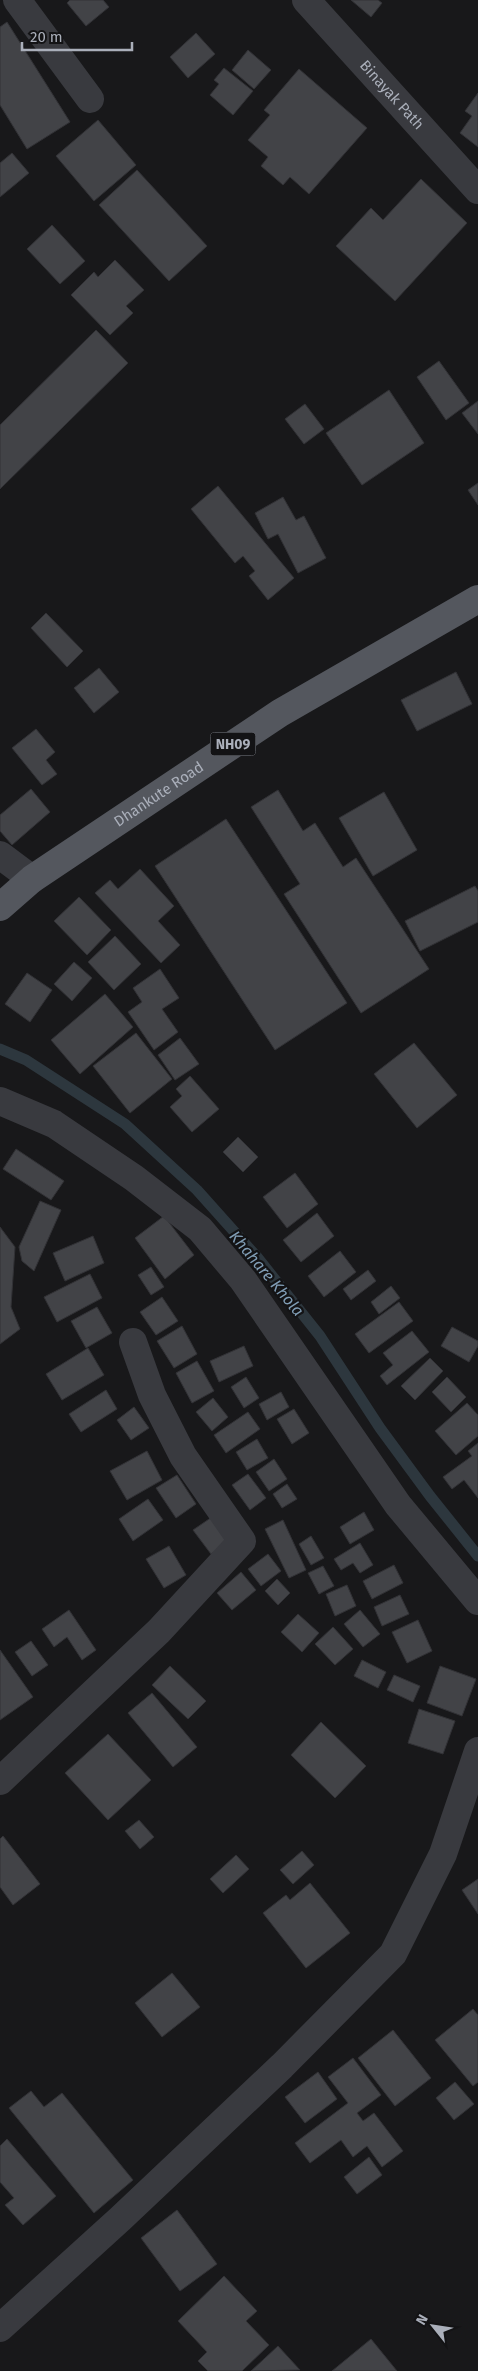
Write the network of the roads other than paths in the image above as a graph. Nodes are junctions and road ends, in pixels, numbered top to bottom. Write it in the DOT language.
graph roads {
  1 [pos="17,0"];
  2 [pos="306,0"];
  3 [pos="90,99"];
  4 [pos="478,190"];
  5 [pos="478,599"];
  6 [pos="0,855"];
  7 [pos="32,880"];
  8 [pos="0,907"];
  9 [pos="0,1101"];
  10 [pos="133,1342"];
  11 [pos="478,1601"];
  12 [pos="478,1752"];
  13 [pos="0,1781"];
  14 [pos="0,2328"];
  1 -- 3 [label="street"];
  2 -- 4 [label="street, Binayak Path"];
  5 -- 7 [label="main road, Dhankute Road / NH09"];
  6 -- 7 [label="street"];
  7 -- 8 [label="main road, Dhankute Road / NH09"];
  9 -- 11 [label="street"];
  10 -- 13 [label="street"];
  12 -- 14 [label="street"];
}
